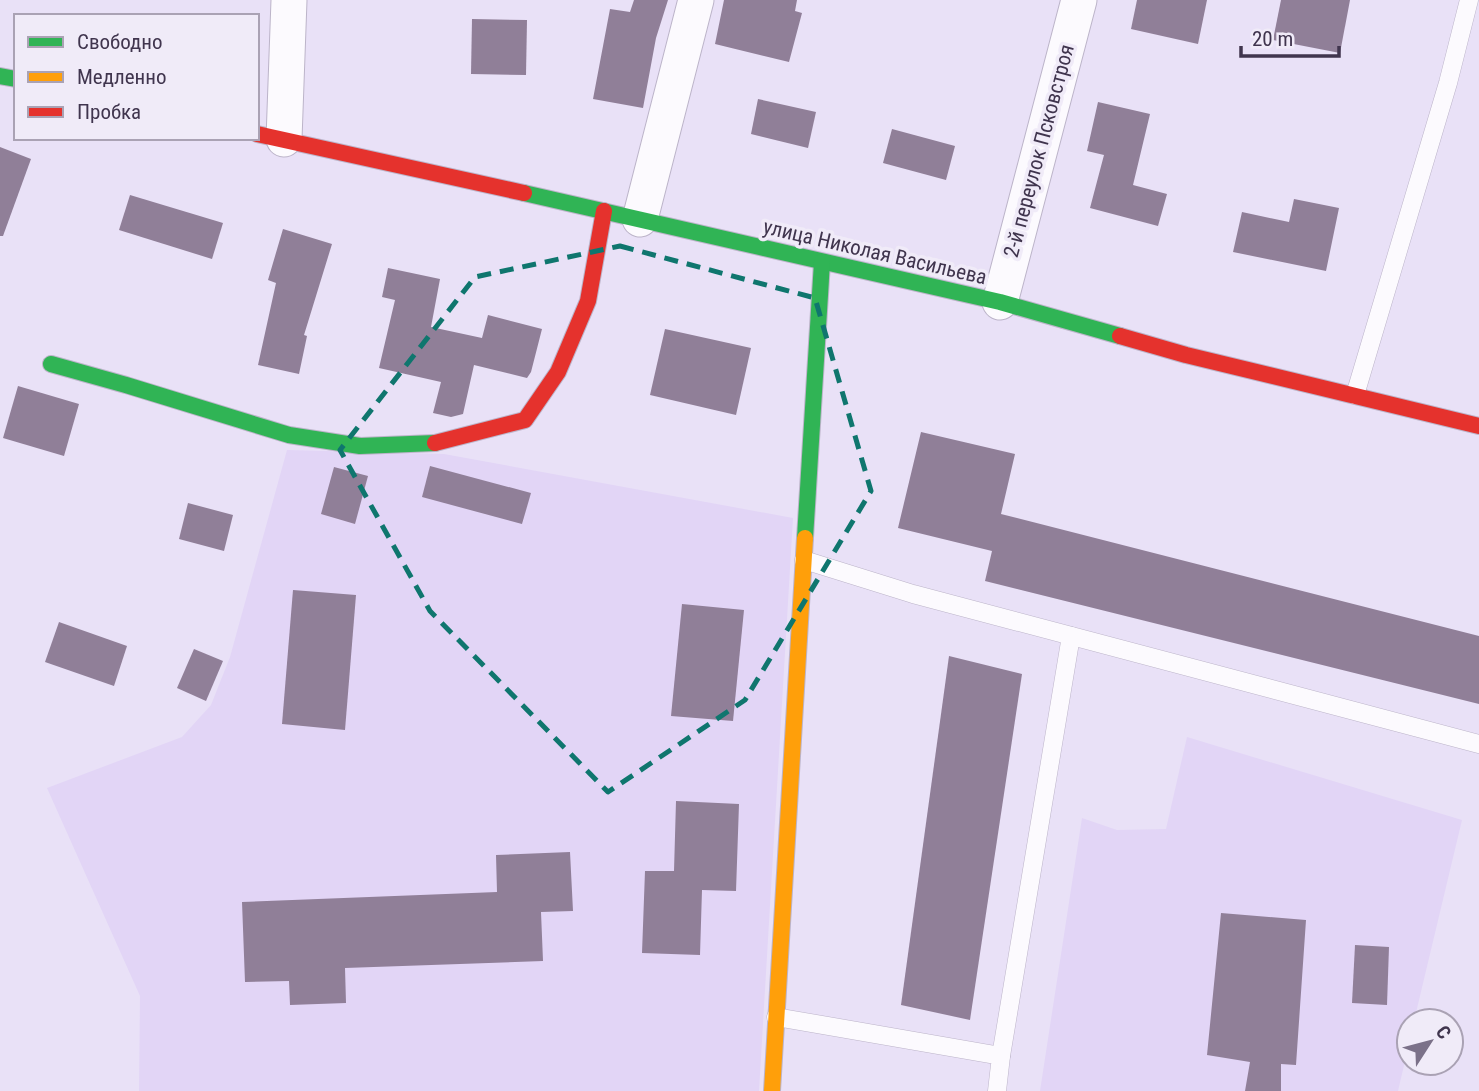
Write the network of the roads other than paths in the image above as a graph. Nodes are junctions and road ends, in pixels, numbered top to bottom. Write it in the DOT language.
graph roads {
  1 [pos="289,0"];
  2 [pos="696,0"];
  3 [pos="1079,0"];
  4 [pos="1469,0"];
  5 [pos="270,136"];
  6 [pos="604,211"];
  7 [pos="640,219"];
  8 [pos="822,262"];
  9 [pos="1000,302"];
  10 [pos="51,364"];
  11 [pos="1356,395"];
  12 [pos="1479,426"];
  13 [pos="804,559"];
  14 [pos="1070,636"];
  15 [pos="1479,744"];
  16 [pos="776,1017"];
  17 [pos="1001,1056"];
  18 [pos="772,1091"];
  19 [pos="997,1091"];
  1 -- 5 [label="street"];
  2 -- 7 [label="street"];
  3 -- 9 [label="street, 2-й переулок Псковстроя"];
  4 -- 11 [label="lane"];
  5 -- 6 [label="street, улица Николая Васильева"];
  6 -- 7 [label="street, улица Николая Васильева"];
  6 -- 10 [label="street"];
  7 -- 8 [label="street, улица Николая Васильева"];
  8 -- 9 [label="street, улица Николая Васильева"];
  8 -- 13 [label="street"];
  9 -- 11 [label="street, улица Николая Васильева"];
  11 -- 12 [label="street, улица Николая Васильева"];
  13 -- 14 [label="lane"];
  13 -- 16 [label="street"];
  14 -- 15 [label="lane"];
  14 -- 17 [label="lane"];
  16 -- 17 [label="lane"];
  16 -- 18 [label="street"];
  17 -- 19 [label="lane"];
}
